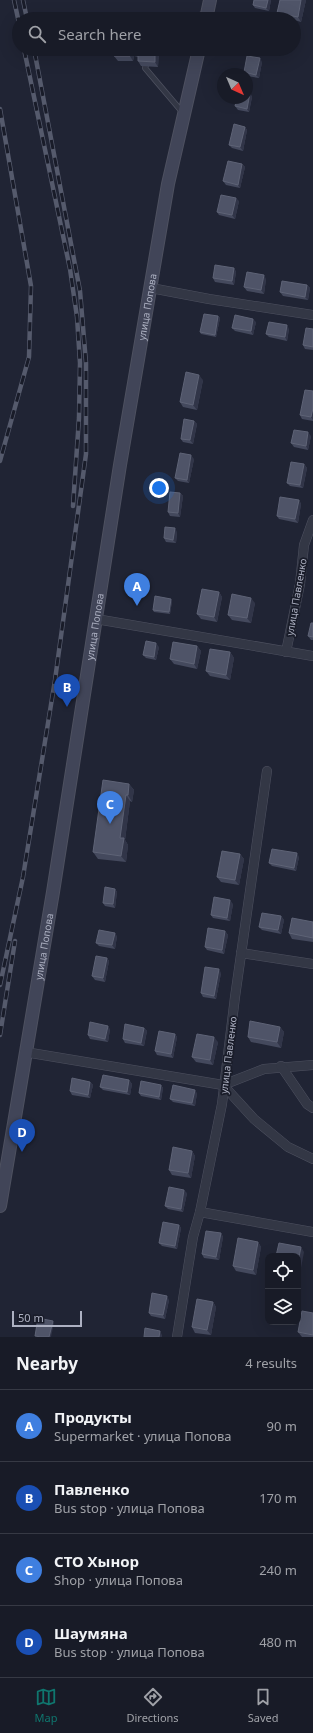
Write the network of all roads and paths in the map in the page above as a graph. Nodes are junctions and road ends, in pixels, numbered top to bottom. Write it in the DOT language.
graph roads {
  1 [pos="210,0"];
  2 [pos="208,12"];
  3 [pos="149,56"];
  4 [pos="197,56"];
  5 [pos="183,113"];
  6 [pos="151,288"];
  7 [pos="313,315"];
  8 [pos="313,520"];
  9 [pos="96,619"];
  10 [pos="286,652"];
  11 [pos="313,656"];
  12 [pos="267,771"];
  13 [pos="241,953"];
  14 [pos="313,964"];
  15 [pos="25,1052"];
  16 [pos="313,1065"];
  17 [pos="281,1066"];
  18 [pos="223,1085"];
  19 [pos="313,1108"];
  20 [pos="313,1159"];
  21 [pos="0,1206"];
  22 [pos="200,1212"];
  23 [pos="313,1232"];
  24 [pos="177,1337"];
  1 -- 2 [label="main road"];
  3 -- 5 [label="lane"];
  4 -- 5 [label="main road, улица Попова"];
  5 -- 6 [label="main road, улица Попова"];
  6 -- 7 [label="street"];
  6 -- 9 [label="main road, улица Попова"];
  8 -- 10 [label="street, улица Павленко"];
  9 -- 10 [label="street"];
  9 -- 15 [label="main road, улица Попова"];
  10 -- 11 [label="street"];
  12 -- 13 [label="street, улица Павленко"];
  13 -- 14 [label="street"];
  13 -- 18 [label="street, улица Павленко"];
  15 -- 18 [label="street"];
  15 -- 21 [label="main road, улица Попова"];
  16 -- 17 [label="street"];
  17 -- 18 [label="street"];
  17 -- 19 [label="street"];
  18 -- 20 [label="street"];
  18 -- 22 [label="street, улица Павленко"];
  22 -- 23 [label="street"];
  22 -- 24 [label="street, улица Павленко"];
}
